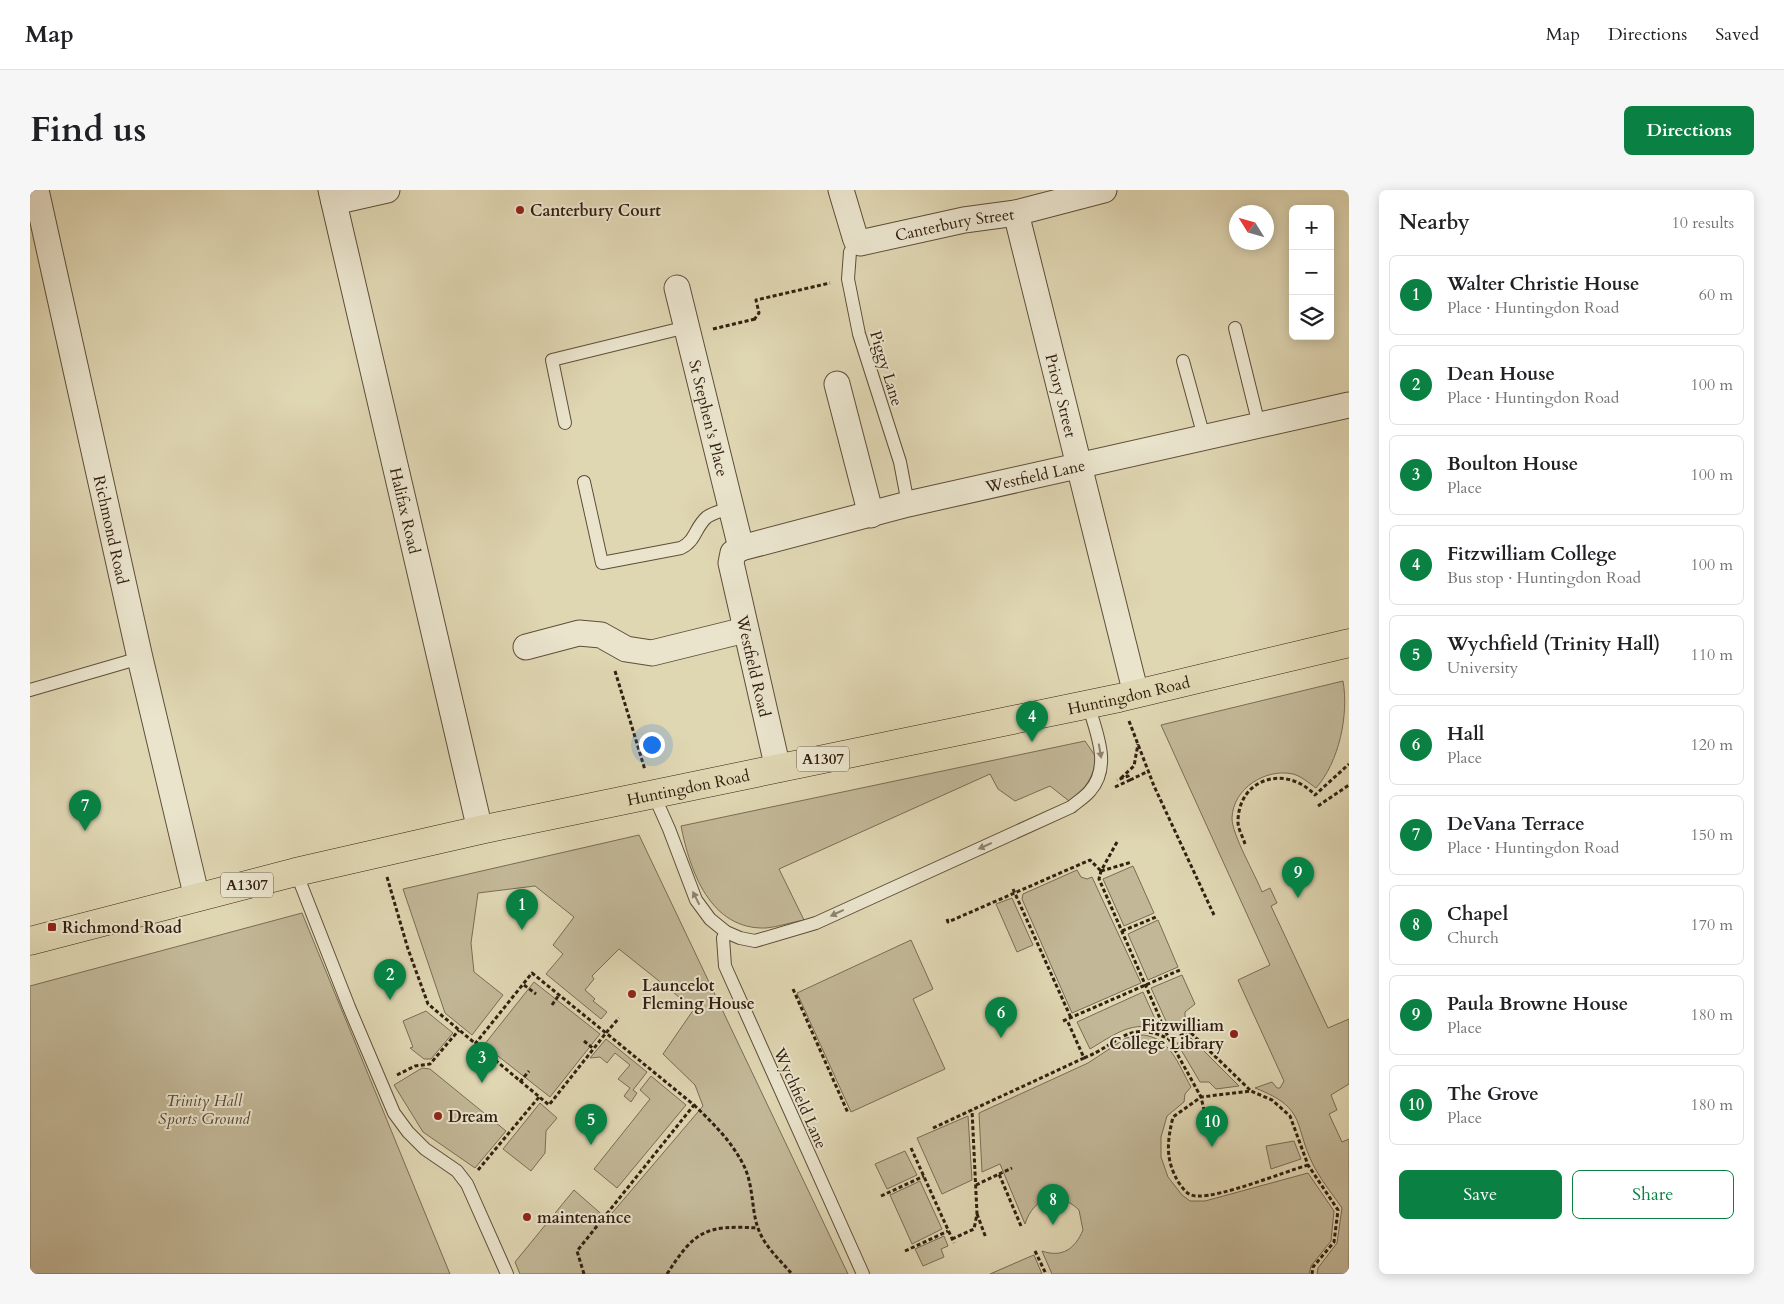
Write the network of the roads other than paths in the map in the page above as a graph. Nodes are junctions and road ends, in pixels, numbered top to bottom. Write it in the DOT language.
graph roads {
  1 [pos="36,190"];
  2 [pos="387,190"];
  3 [pos="841,190"];
  4 [pos="1104,190"];
  5 [pos="332,196"];
  6 [pos="1016,213"];
  7 [pos="857,242"];
  8 [pos="677,288"];
  9 [pos="1235,328"];
  10 [pos="688,331"];
  11 [pos="1183,361"];
  12 [pos="837,384"];
  13 [pos="1349,405"];
  14 [pos="565,422"];
  15 [pos="1259,425"];
  16 [pos="1204,438"];
  17 [pos="1080,467"];
  18 [pos="584,482"];
  19 [pos="908,504"];
  20 [pos="730,508"];
  21 [pos="871,515"];
  22 [pos="736,556"];
  23 [pos="745,630"];
  24 [pos="1349,643"];
  25 [pos="526,647"];
  26 [pos="140,658"];
  27 [pos="30,690"];
  28 [pos="1127,696"];
  29 [pos="1088,704"];
  30 [pos="778,768"];
  31 [pos="652,793"];
  32 [pos="480,830"];
  33 [pos="296,872"];
  34 [pos="197,898"];
  35 [pos="726,932"];
  36 [pos="30,941"];
  37 [pos="506,1274"];
  38 [pos="863,1274"];
  1 -- 26 [label="street, Richmond Road"];
  2 -- 5 [label="street"];
  3 -- 7 [label="street"];
  4 -- 6 [label="street, Canterbury Street"];
  5 -- 32 [label="street, Halifax Road"];
  6 -- 7 [label="street, Canterbury Street"];
  6 -- 17 [label="street, Priory Street"];
  7 -- 19 [label="lane, Piggy Lane"];
  8 -- 10 [label="street, St Stephen's Place"];
  9 -- 15 [label="lane"];
  10 -- 14 [label="lane"];
  10 -- 20 [label="street, St Stephen's Place"];
  11 -- 16 [label="lane"];
  12 -- 21 [label="street"];
  13 -- 15 [label="street, Westfield Lane"];
  15 -- 16 [label="street, Westfield Lane"];
  16 -- 17 [label="street, Westfield Lane"];
  17 -- 19 [label="street, Westfield Lane"];
  17 -- 28 [label="street, Priory Street"];
  18 -- 20 [label="lane"];
  19 -- 21 [label="street, Westfield Lane"];
  20 -- 22 [label="street, St Stephen's Place"];
  21 -- 22 [label="street, Westfield Lane"];
  22 -- 23 [label="street, Westfield Road"];
  23 -- 25 [label="street"];
  23 -- 30 [label="street, Westfield Road"];
  24 -- 28 [label="main road, Huntingdon Road / A1307"];
  26 -- 27 [label="lane"];
  26 -- 34 [label="street, Richmond Road"];
  28 -- 29 [label="main road, Huntingdon Road / A1307"];
  29 -- 30 [label="main road, Huntingdon Road / A1307"];
  29 -- 35 [label="lane, one-way"];
  30 -- 31 [label="main road, Huntingdon Road / A1307"];
  31 -- 32 [label="main road, Huntingdon Road / A1307"];
  35 -- 31 [label="lane, one-way"];
  32 -- 33 [label="main road, Huntingdon Road / A1307"];
  33 -- 34 [label="main road, Huntingdon Road / A1307"];
  33 -- 37 [label="lane"];
  34 -- 36 [label="main road, Huntingdon Road / A1307"];
  35 -- 38 [label="lane, Wychfield Lane"];
}
